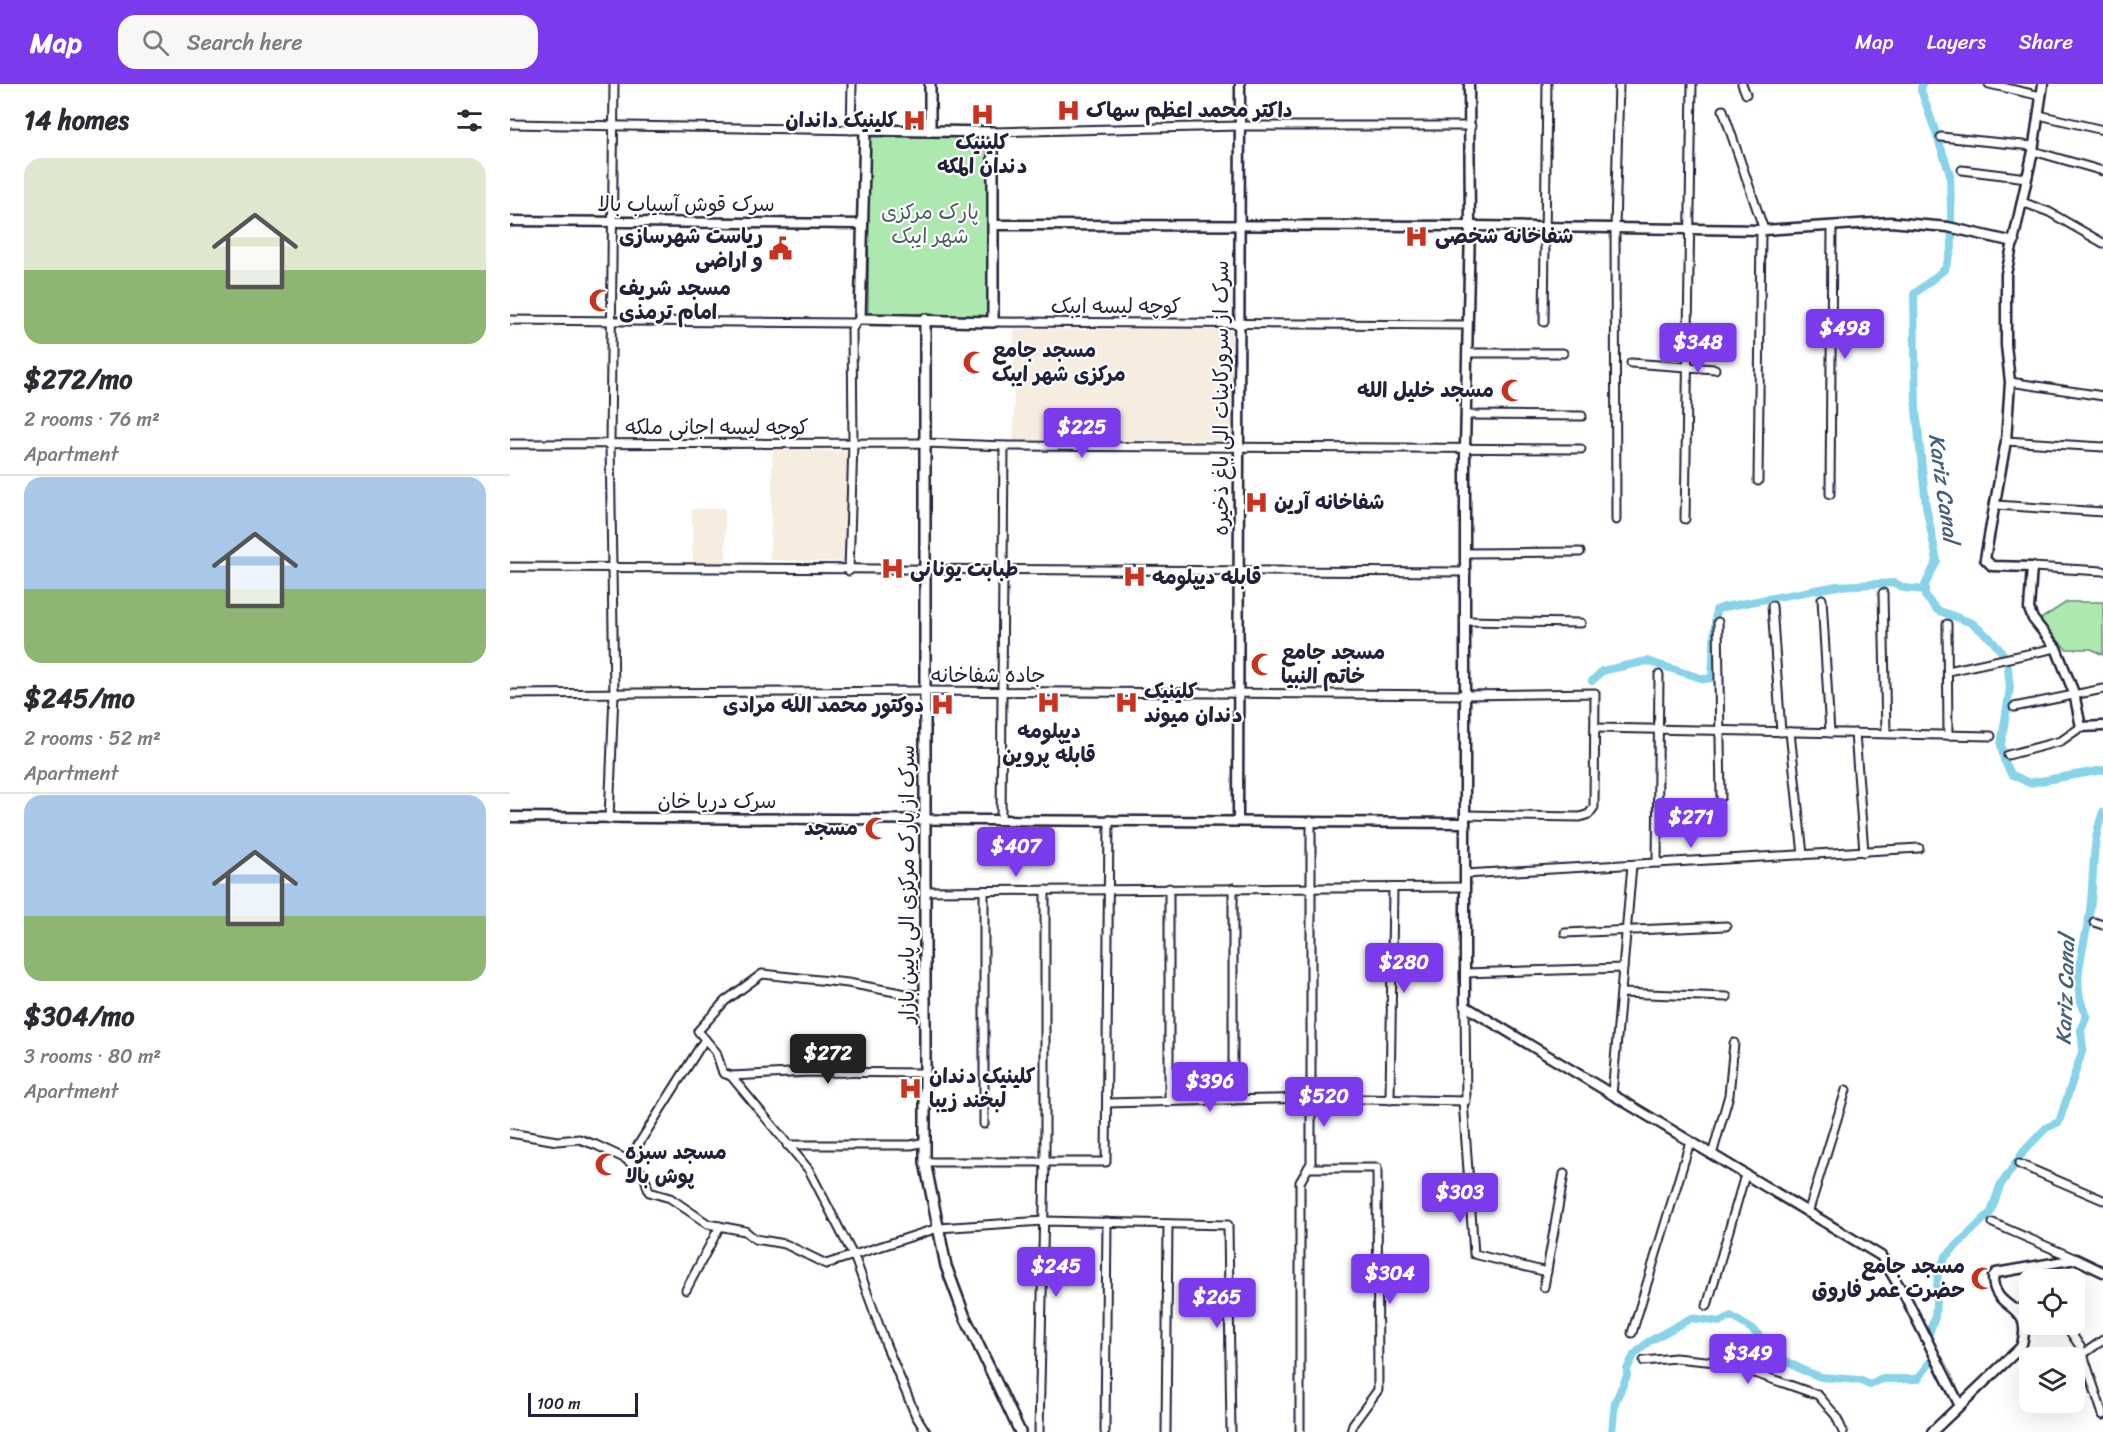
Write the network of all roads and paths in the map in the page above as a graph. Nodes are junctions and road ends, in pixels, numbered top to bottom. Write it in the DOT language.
graph roads {
  1 [pos="614,84"];
  2 [pos="852,84"];
  3 [pos="930,84"];
  4 [pos="1240,84"];
  5 [pos="1469,84"];
  6 [pos="1547,84"];
  7 [pos="1619,84"];
  8 [pos="1692,84"];
  9 [pos="1742,84"];
  10 [pos="1989,84"];
  11 [pos="2043,84"];
  12 [pos="1746,94"];
  13 [pos="2041,96"];
  14 [pos="1723,110"];
  15 [pos="2039,115"];
  16 [pos="510,124"];
  17 [pos="614,124"];
  18 [pos="1240,126"];
  19 [pos="1471,126"];
  20 [pos="851,129"];
  21 [pos="865,130"];
  22 [pos="2103,130"];
  23 [pos="930,131"];
  24 [pos="993,132"];
  25 [pos="1941,137"];
  26 [pos="2033,148"];
  27 [pos="1962,170"];
  28 [pos="2103,171"];
  29 [pos="2027,178"];
  30 [pos="2022,202"];
  31 [pos="510,221"];
  32 [pos="614,221"];
  33 [pos="862,224"];
  34 [pos="993,225"];
  35 [pos="1239,226"];
  36 [pos="1470,226"];
  37 [pos="1546,227"];
  38 [pos="1832,227"];
  39 [pos="1616,228"];
  40 [pos="1690,229"];
  41 [pos="1762,230"];
  42 [pos="2014,242"];
  43 [pos="2103,243"];
  44 [pos="925,319"];
  45 [pos="510,320"];
  46 [pos="858,321"];
  47 [pos="614,322"];
  48 [pos="993,322"];
  49 [pos="1544,322"];
  50 [pos="1239,323"];
  51 [pos="1467,325"];
  52 [pos="1467,353"];
  53 [pos="1563,353"];
  54 [pos="1631,363"];
  55 [pos="1686,368"];
  56 [pos="1715,369"];
  57 [pos="2010,382"];
  58 [pos="2103,396"];
  59 [pos="1466,415"];
  60 [pos="1582,416"];
  61 [pos="2006,441"];
  62 [pos="853,443"];
  63 [pos="925,443"];
  64 [pos="510,444"];
  65 [pos="610,444"];
  66 [pos="1004,446"];
  67 [pos="1239,446"];
  68 [pos="2103,447"];
  69 [pos="1465,448"];
  70 [pos="1581,449"];
  71 [pos="1758,481"];
  72 [pos="1830,495"];
  73 [pos="1996,504"];
  74 [pos="2103,512"];
  75 [pos="1685,519"];
  76 [pos="1616,520"];
  77 [pos="1580,552"];
  78 [pos="1467,553"];
  79 [pos="510,567"];
  80 [pos="613,567"];
  81 [pos="2032,567"];
  82 [pos="1004,569"];
  83 [pos="849,571"];
  84 [pos="925,571"];
  85 [pos="1239,571"];
  86 [pos="2103,571"];
  87 [pos="1466,572"];
  88 [pos="1883,593"];
  89 [pos="1822,599"];
  90 [pos="1772,606"];
  91 [pos="1466,621"];
  92 [pos="1718,622"];
  93 [pos="1581,623"];
  94 [pos="1947,624"];
  95 [pos="2056,648"];
  96 [pos="1948,671"];
  97 [pos="1659,675"];
  98 [pos="2103,689"];
  99 [pos="925,691"];
  100 [pos="1000,692"];
  101 [pos="614,693"];
  102 [pos="1238,693"];
  103 [pos="2074,693"];
  104 [pos="510,694"];
  105 [pos="1466,695"];
  106 [pos="2014,707"];
  107 [pos="2103,726"];
  108 [pos="2081,727"];
  109 [pos="1596,728"];
  110 [pos="1658,730"];
  111 [pos="1720,732"];
  112 [pos="1781,732"];
  113 [pos="1791,732"];
  114 [pos="1830,733"];
  115 [pos="1855,733"];
  116 [pos="1886,734"];
  117 [pos="1948,735"];
  118 [pos="1990,736"];
  119 [pos="2008,755"];
  120 [pos="1721,797"];
  121 [pos="510,817"];
  122 [pos="609,819"];
  123 [pos="925,819"];
  124 [pos="1001,819"];
  125 [pos="1465,819"];
  126 [pos="1109,820"];
  127 [pos="1238,820"];
  128 [pos="1311,821"];
  129 [pos="1919,848"];
  130 [pos="1864,852"];
  131 [pos="1803,855"];
  132 [pos="1657,863"];
  133 [pos="1632,865"];
  134 [pos="1465,874"];
  135 [pos="1465,887"];
  136 [pos="1169,888"];
  137 [pos="1233,888"];
  138 [pos="1393,888"];
  139 [pos="1108,889"];
  140 [pos="1312,889"];
  141 [pos="1046,890"];
  142 [pos="925,891"];
  143 [pos="984,891"];
  144 [pos="2094,922"];
  145 [pos="2103,925"];
  146 [pos="1726,926"];
  147 [pos="1626,932"];
  148 [pos="1565,933"];
  149 [pos="1623,968"];
  150 [pos="1465,973"];
  151 [pos="1621,993"];
  152 [pos="925,995"];
  153 [pos="1727,997"];
  154 [pos="1465,1006"];
  155 [pos="705,1039"];
  156 [pos="1734,1043"];
  157 [pos="925,1073"];
  158 [pos="731,1076"];
  159 [pos="1846,1090"];
  160 [pos="1612,1095"];
  161 [pos="1312,1098"];
  162 [pos="1233,1100"];
  163 [pos="1390,1100"];
  164 [pos="1463,1101"];
  165 [pos="1169,1102"];
  166 [pos="1107,1103"];
  167 [pos="984,1124"];
  168 [pos="510,1133"];
  169 [pos="925,1142"];
  170 [pos="1690,1142"];
  171 [pos="787,1145"];
  172 [pos="1712,1155"];
  173 [pos="628,1161"];
  174 [pos="925,1162"];
  175 [pos="1045,1162"];
  176 [pos="2019,1164"];
  177 [pos="1308,1168"];
  178 [pos="1564,1174"];
  179 [pos="1745,1174"];
  180 [pos="2103,1200"];
  181 [pos="1808,1212"];
  182 [pos="1044,1221"];
  183 [pos="1107,1222"];
  184 [pos="1993,1223"];
  185 [pos="1168,1224"];
  186 [pos="720,1226"];
  187 [pos="938,1228"];
  188 [pos="852,1257"];
  189 [pos="2076,1258"];
  190 [pos="1547,1272"];
  191 [pos="2103,1272"];
  192 [pos="1544,1287"];
  193 [pos="686,1290"];
  194 [pos="1707,1306"];
  195 [pos="2013,1308"];
  196 [pos="2019,1308"];
  197 [pos="1632,1333"];
  198 [pos="2103,1340"];
  199 [pos="2085,1353"];
  200 [pos="1644,1361"];
  201 [pos="2085,1364"];
  202 [pos="1959,1404"];
  203 [pos="2103,1415"];
  204 [pos="926,1432"];
  205 [pos="1020,1432"];
  206 [pos="1040,1432"];
  207 [pos="1105,1432"];
  208 [pos="1166,1432"];
  209 [pos="1231,1432"];
  210 [pos="1300,1432"];
  211 [pos="1351,1432"];
  212 [pos="1843,1432"];
  213 [pos="1932,1432"];
  1 -- 17 [label="street"];
  2 -- 20 [label="street"];
  3 -- 23 [label="main road"];
  4 -- 18 [label="street, سرک از سرورکاینات الی باغ ذخیره"];
  5 -- 19 [label="street"];
  6 -- 37 [label="street"];
  7 -- 39 [label="street"];
  8 -- 40 [label="street"];
  9 -- 12 [label="street"];
  10 -- 13 [label="street"];
  11 -- 13 [label="street"];
  13 -- 15 [label="street"];
  14 -- 41 [label="street"];
  15 -- 22 [label="street"];
  15 -- 26 [label="street"];
  16 -- 17 [label="street"];
  17 -- 20 [label="street"];
  17 -- 32 [label="street"];
  18 -- 19 [label="street"];
  18 -- 24 [label="street"];
  18 -- 35 [label="street, سرک از سرورکاینات الی باغ ذخیره"];
  19 -- 36 [label="street"];
  20 -- 21 [label="street"];
  21 -- 23 [label="main road"];
  21 -- 33 [label="main road"];
  23 -- 24 [label="main road"];
  24 -- 34 [label="main road"];
  25 -- 26 [label="street"];
  26 -- 28 [label="street"];
  26 -- 29 [label="street"];
  27 -- 29 [label="street"];
  29 -- 30 [label="street"];
  30 -- 42 [label="street"];
  30 -- 43 [label="street"];
  31 -- 32 [label="street, سرک قوش آسیاب بالا"];
  32 -- 33 [label="street, سرک قوش آسیاب بالا"];
  32 -- 47 [label="street"];
  33 -- 46 [label="main road"];
  34 -- 35 [label="street"];
  34 -- 48 [label="main road"];
  35 -- 36 [label="street"];
  35 -- 50 [label="street, سرک از سرورکاینات الی باغ ذخیره"];
  36 -- 37 [label="street"];
  36 -- 51 [label="street"];
  37 -- 39 [label="street"];
  37 -- 49 [label="street"];
  38 -- 41 [label="street"];
  38 -- 42 [label="street"];
  38 -- 72 [label="street"];
  39 -- 40 [label="street"];
  39 -- 76 [label="street"];
  40 -- 41 [label="street"];
  40 -- 55 [label="street"];
  41 -- 71 [label="street"];
  42 -- 57 [label="street"];
  44 -- 46 [label="main road"];
  44 -- 48 [label="main road"];
  44 -- 63 [label="main road, سرک از پارک مرکزی الی پایین بازار"];
  45 -- 47 [label="street"];
  46 -- 47 [label="street"];
  46 -- 62 [label="street"];
  47 -- 65 [label="street"];
  48 -- 50 [label="street, کوچه لیسه ایبک"];
  50 -- 51 [label="street, کوچه لیسه ایبک"];
  50 -- 67 [label="street, سرک از سرورکاینات الی باغ ذخیره"];
  51 -- 52 [label="street"];
  52 -- 53 [label="street"];
  52 -- 59 [label="street"];
  54 -- 55 [label="street"];
  55 -- 56 [label="street"];
  55 -- 75 [label="street"];
  57 -- 58 [label="street"];
  57 -- 61 [label="street"];
  59 -- 60 [label="street"];
  59 -- 69 [label="street"];
  61 -- 68 [label="street"];
  61 -- 73 [label="street"];
  62 -- 63 [label="street, کوچه لیسه اجانی ملکه"];
  62 -- 65 [label="street, کوچه لیسه اجانی ملکه"];
  62 -- 83 [label="street"];
  63 -- 66 [label="street, کوچه لیسه اجانی ملکه"];
  63 -- 84 [label="main road, سرک از پارک مرکزی الی پایین بازار"];
  64 -- 65 [label="street, کوچه لیسه اجانی ملکه"];
  65 -- 80 [label="street"];
  66 -- 67 [label="street, کوچه لیسه اجانی ملکه"];
  66 -- 82 [label="street"];
  67 -- 69 [label="street, کوچه لیسه اجانی ملکه"];
  67 -- 85 [label="street, سرک از سرورکاینات الی باغ ذخیره"];
  69 -- 70 [label="street, کوچه لیسه اجانی ملکه"];
  69 -- 78 [label="street"];
  73 -- 74 [label="street"];
  73 -- 81 [label="street"];
  77 -- 78 [label="street"];
  78 -- 87 [label="street"];
  79 -- 80 [label="street"];
  80 -- 83 [label="street"];
  80 -- 101 [label="street"];
  81 -- 86 [label="street"];
  81 -- 95 [label="street"];
  82 -- 84 [label="street"];
  82 -- 85 [label="street"];
  82 -- 100 [label="street"];
  83 -- 84 [label="street"];
  84 -- 99 [label="main road, سرک از پارک مرکزی الی پایین بازار"];
  85 -- 87 [label="street"];
  85 -- 102 [label="street, سرک از سرورکاینات الی باغ ذخیره"];
  87 -- 91 [label="street"];
  88 -- 116 [label="street"];
  89 -- 114 [label="street"];
  90 -- 112 [label="street"];
  91 -- 93 [label="street"];
  91 -- 105 [label="street"];
  92 -- 111 [label="street"];
  94 -- 96 [label="street"];
  95 -- 96 [label="street"];
  95 -- 103 [label="street"];
  96 -- 117 [label="street"];
  97 -- 110 [label="street"];
  98 -- 103 [label="street"];
  99 -- 100 [label="street, جاده شفاخانه"];
  99 -- 101 [label="street, جاده شفاخانه"];
  99 -- 123 [label="main road, سرک از پارک مرکزی الی پایین بازار"];
  100 -- 102 [label="street, جاده شفاخانه"];
  100 -- 124 [label="street"];
  101 -- 104 [label="street, جاده شفاخانه"];
  101 -- 122 [label="street"];
  102 -- 105 [label="street, جاده شفاخانه"];
  102 -- 127 [label="street, سرک از سرورکاینات الی باغ ذخیره"];
  103 -- 106 [label="street"];
  103 -- 108 [label="street"];
  105 -- 109 [label="street, جاده شفاخانه"];
  105 -- 125 [label="street"];
  107 -- 108 [label="street"];
  108 -- 119 [label="street"];
  109 -- 110 [label="street"];
  109 -- 125 [label="street"];
  110 -- 111 [label="street"];
  110 -- 132 [label="street"];
  111 -- 112 [label="street"];
  111 -- 120 [label="street"];
  112 -- 113 [label="street"];
  113 -- 114 [label="street"];
  113 -- 131 [label="street"];
  114 -- 115 [label="street"];
  115 -- 116 [label="street"];
  115 -- 130 [label="street"];
  116 -- 117 [label="street"];
  117 -- 118 [label="street"];
  121 -- 122 [label="street, سرک دریا خان"];
  122 -- 123 [label="street, سرک دریا خان"];
  123 -- 124 [label="street, سرک دریا خان"];
  123 -- 142 [label="main road, سرک از پارک مرکزی الی پایین بازار"];
  124 -- 126 [label="street, سرک دریا خان"];
  125 -- 128 [label="street, سرک دریا خان"];
  125 -- 134 [label="street"];
  126 -- 127 [label="street, سرک دریا خان"];
  126 -- 139 [label="street"];
  127 -- 128 [label="street, سرک دریا خان"];
  128 -- 140 [label="street"];
  129 -- 130 [label="street"];
  130 -- 131 [label="street"];
  131 -- 132 [label="street"];
  132 -- 133 [label="street"];
  133 -- 134 [label="street"];
  133 -- 147 [label="street"];
  134 -- 135 [label="street"];
  135 -- 138 [label="street"];
  135 -- 150 [label="street"];
  136 -- 137 [label="street"];
  136 -- 139 [label="street"];
  136 -- 165 [label="street"];
  137 -- 140 [label="street"];
  137 -- 162 [label="street"];
  138 -- 140 [label="street"];
  138 -- 163 [label="street"];
  139 -- 141 [label="street"];
  139 -- 166 [label="street"];
  140 -- 161 [label="street"];
  141 -- 143 [label="street"];
  141 -- 175 [label="street"];
  142 -- 143 [label="street"];
  142 -- 152 [label="main road, سرک از پارک مرکزی الی پایین بازار"];
  143 -- 167 [label="street"];
  144 -- 145 [label="street"];
  146 -- 147 [label="street"];
  147 -- 148 [label="street"];
  147 -- 149 [label="street"];
  149 -- 150 [label="street"];
  149 -- 151 [label="street"];
  150 -- 154 [label="street"];
  151 -- 153 [label="street"];
  151 -- 160 [label="street"];
  152 -- 155 [label="street"];
  152 -- 157 [label="main road, سرک از پارک مرکزی الی پایین بازار"];
  154 -- 160 [label="street"];
  154 -- 164 [label="street"];
  155 -- 158 [label="street"];
  155 -- 173 [label="street"];
  156 -- 172 [label="street"];
  157 -- 158 [label="street"];
  157 -- 169 [label="main road, سرک از پارک مرکزی الی پایین بازار"];
  158 -- 171 [label="street"];
  159 -- 181 [label="street"];
  160 -- 170 [label="street"];
  161 -- 162 [label="street"];
  161 -- 163 [label="street"];
  161 -- 177 [label="street"];
  162 -- 165 [label="street"];
  163 -- 164 [label="street"];
  164 -- 190 [label="street"];
  165 -- 166 [label="street"];
  166 -- 175 [label="street"];
  168 -- 173 [label="street"];
  169 -- 171 [label="street"];
  169 -- 174 [label="main road, سرک از پارک مرکزی الی پایین بازار"];
  170 -- 172 [label="street"];
  170 -- 197 [label="street"];
  171 -- 188 [label="street"];
  172 -- 179 [label="street"];
  173 -- 186 [label="street"];
  174 -- 175 [label="street"];
  174 -- 187 [label="main road, سرک از پارک مرکزی الی پایین بازار"];
  175 -- 182 [label="street"];
  176 -- 180 [label="street"];
  177 -- 210 [label="street"];
  177 -- 211 [label="street"];
  178 -- 190 [label="street"];
  179 -- 181 [label="street"];
  179 -- 194 [label="street"];
  181 -- 202 [label="street"];
  182 -- 183 [label="street"];
  182 -- 187 [label="street"];
  182 -- 206 [label="street"];
  183 -- 185 [label="street"];
  183 -- 207 [label="street"];
  184 -- 189 [label="street"];
  185 -- 208 [label="street"];
  185 -- 209 [label="street"];
  186 -- 188 [label="street"];
  186 -- 193 [label="street"];
  187 -- 188 [label="street"];
  187 -- 205 [label="main road, سرک از پارک مرکزی الی پایین بازار"];
  188 -- 204 [label="street"];
  189 -- 191 [label="street"];
  189 -- 195 [label="street"];
  190 -- 192 [label="street"];
  195 -- 196 [label="street"];
  195 -- 202 [label="street"];
  198 -- 199 [label="street"];
  200 -- 212 [label="street"];
  201 -- 203 [label="street"];
  202 -- 213 [label="street"];
}
